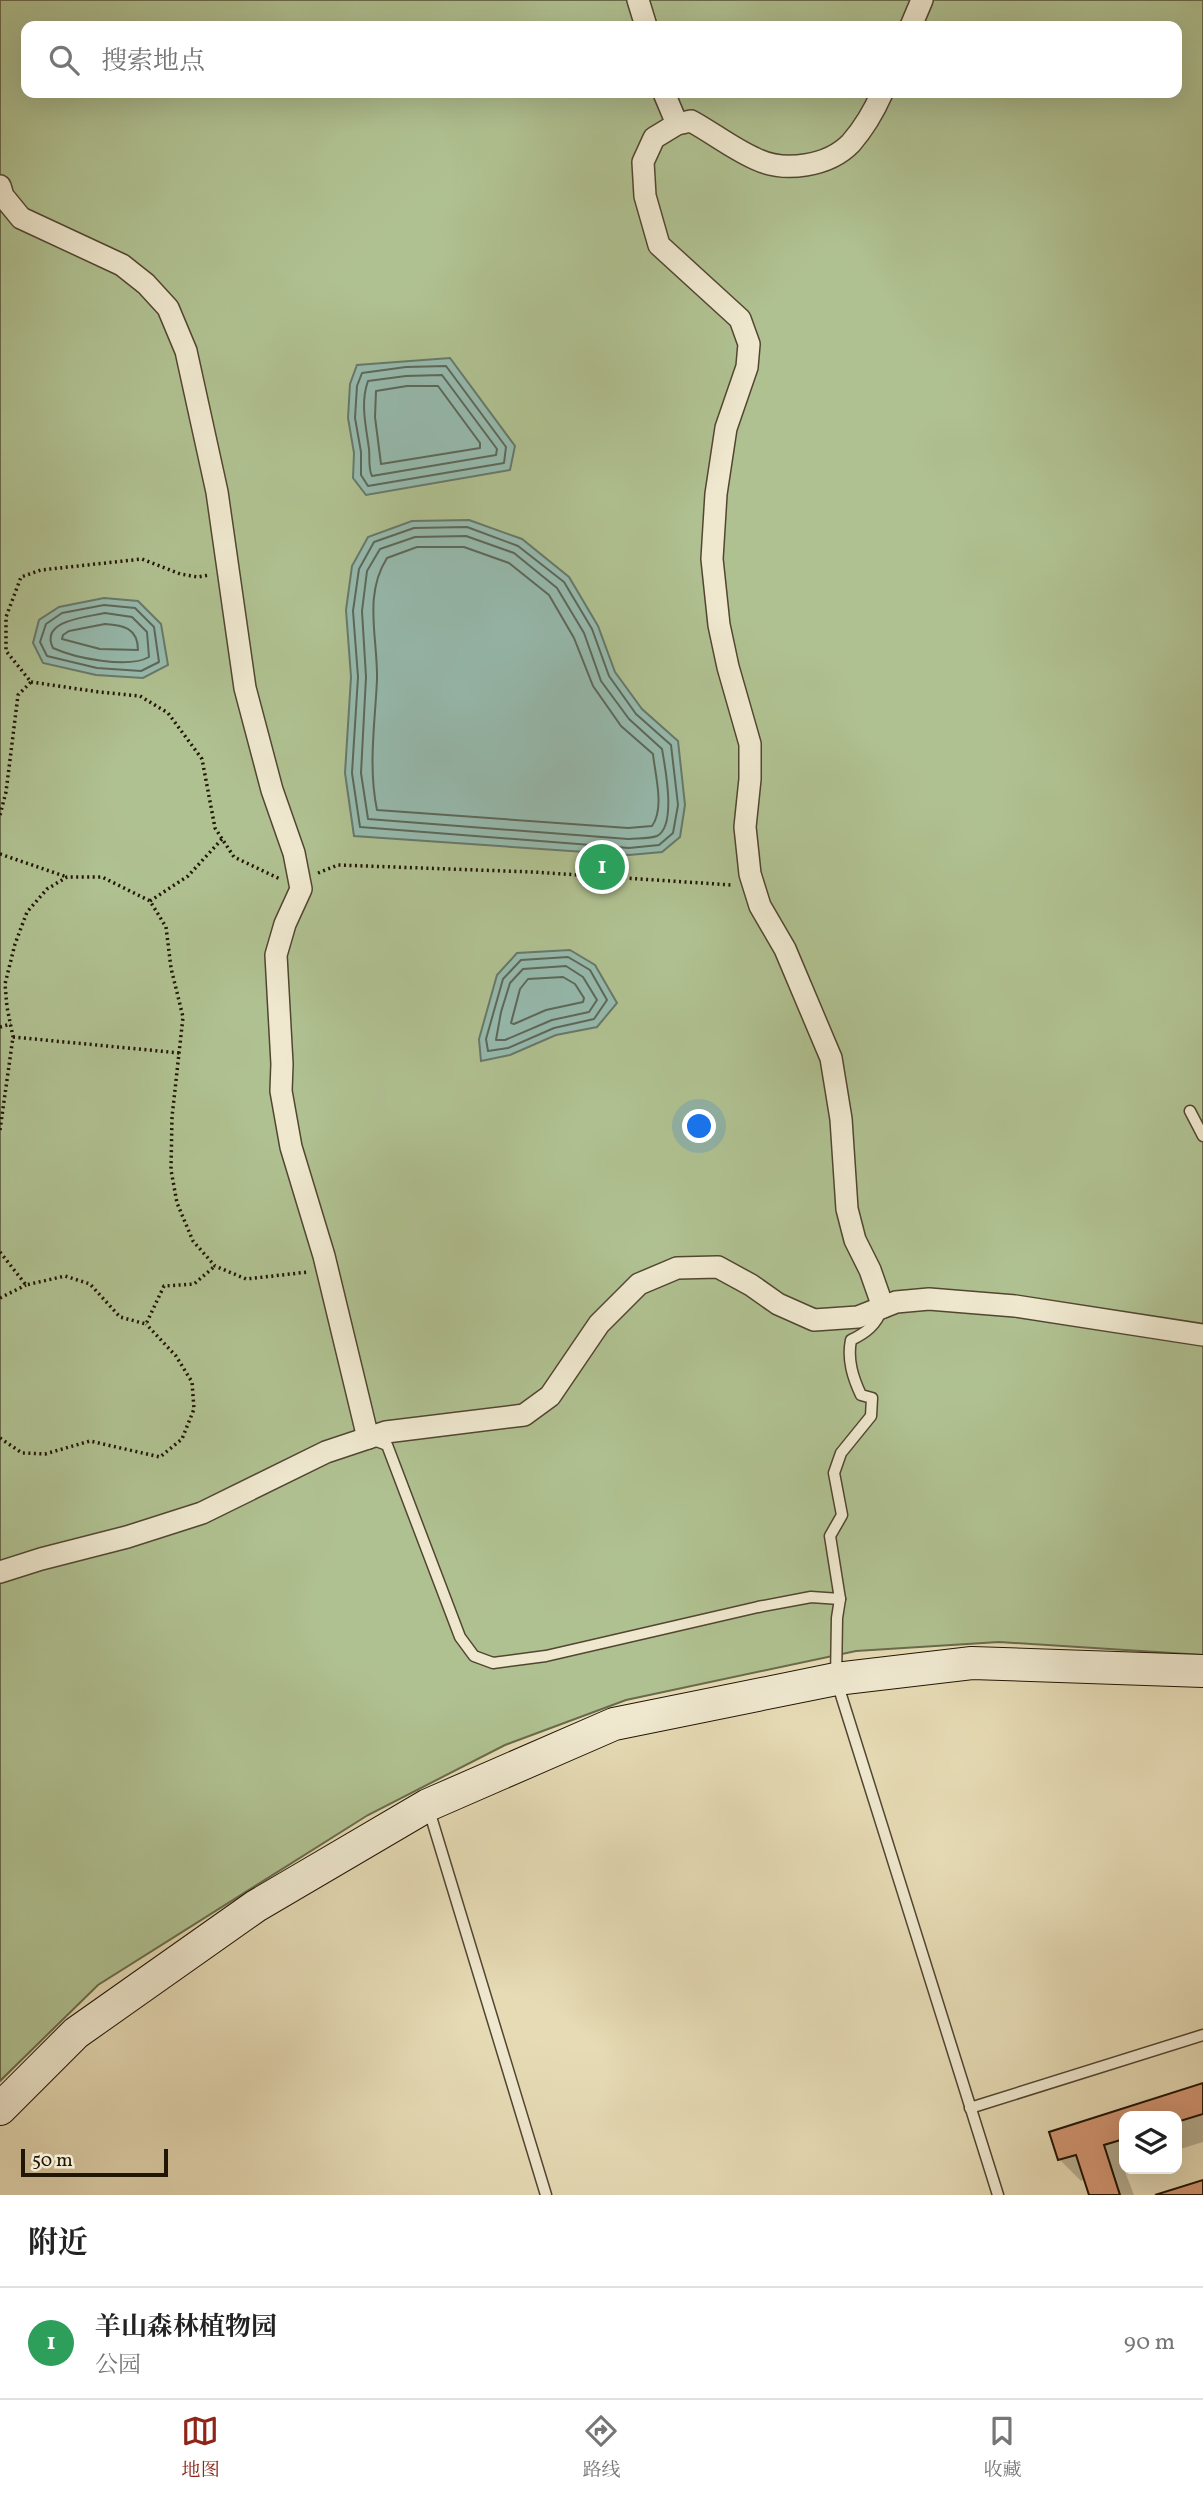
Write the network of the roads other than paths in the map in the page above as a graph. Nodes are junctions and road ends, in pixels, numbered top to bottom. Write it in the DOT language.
graph roads {
  1 [pos="638,0"];
  2 [pos="922,0"];
  3 [pos="644,21"];
  4 [pos="913,21"];
  5 [pos="666,98"];
  6 [pos="880,98"];
  7 [pos="677,124"];
  8 [pos="0,186"];
  9 [pos="1190,1111"];
  10 [pos="1203,1136"];
  11 [pos="883,1307"];
  12 [pos="1203,1335"];
  13 [pos="368,1438"];
  14 [pos="0,1572"];
  15 [pos="840,1599"];
  16 [pos="1203,1671"];
  17 [pos="836,1679"];
  18 [pos="428,1805"];
  19 [pos="1203,2035"];
  20 [pos="970,2108"];
  21 [pos="0,2109"];
  22 [pos="546,2195"];
  23 [pos="998,2195"];
  1 -- 3 [label="street"];
  2 -- 4 [label="street"];
  5 -- 7 [label="street"];
  6 -- 7 [label="street"];
  7 -- 11 [label="street"];
  8 -- 13 [label="street"];
  9 -- 10 [label="lane"];
  11 -- 12 [label="street"];
  11 -- 13 [label="street"];
  11 -- 15 [label="lane"];
  13 -- 14 [label="street"];
  13 -- 15 [label="lane"];
  15 -- 17 [label="lane"];
  16 -- 17 [label="street"];
  17 -- 18 [label="street"];
  17 -- 20 [label="lane"];
  18 -- 21 [label="street"];
  18 -- 22 [label="lane"];
  19 -- 20 [label="lane"];
  20 -- 23 [label="lane"];
}
